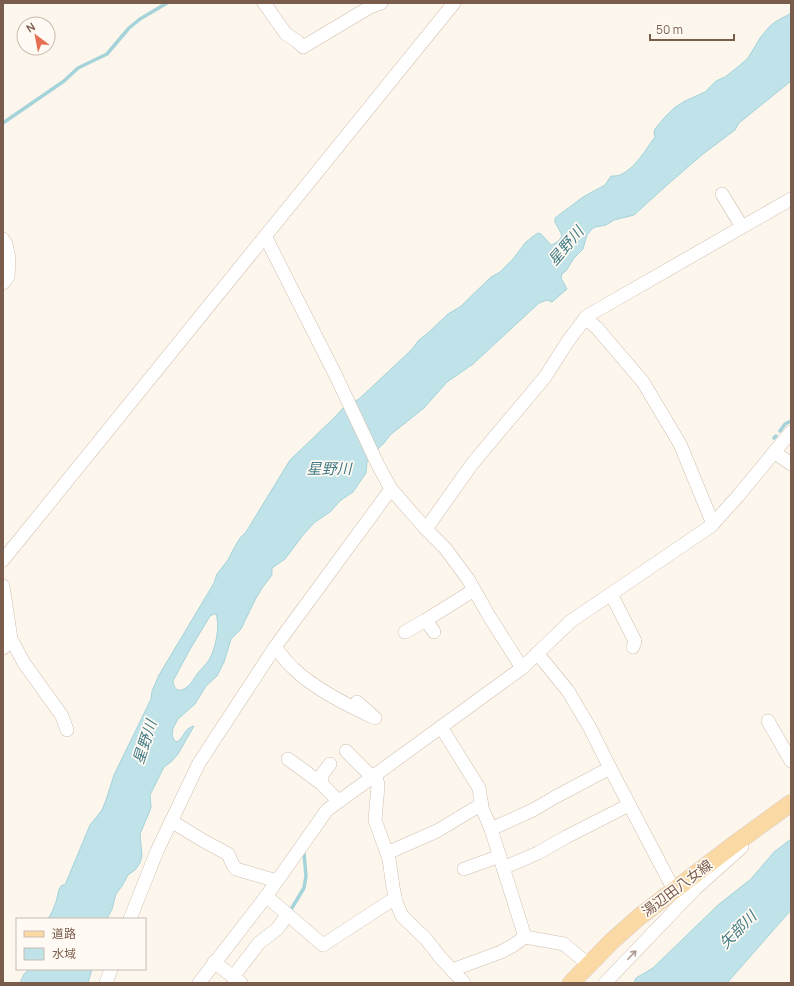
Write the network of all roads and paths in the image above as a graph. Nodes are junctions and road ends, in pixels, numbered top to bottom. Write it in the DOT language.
graph roads {
  1 [pos="264,3"];
  2 [pos="381,3"];
  3 [pos="454,3"];
  4 [pos="722,194"];
  5 [pos="791,199"];
  6 [pos="742,227"];
  7 [pos="265,236"];
  8 [pos="3,239"];
  9 [pos="3,283"];
  10 [pos="585,318"];
  11 [pos="791,432"];
  12 [pos="774,452"];
  13 [pos="791,464"];
  14 [pos="392,489"];
  15 [pos="713,524"];
  16 [pos="426,529"];
  17 [pos="3,560"];
  18 [pos="3,586"];
  19 [pos="474,590"];
  20 [pos="611,594"];
  21 [pos="426,620"];
  22 [pos="406,632"];
  23 [pos="434,632"];
  24 [pos="7,644"];
  25 [pos="275,647"];
  26 [pos="633,647"];
  27 [pos="537,654"];
  28 [pos="522,668"];
  29 [pos="357,702"];
  30 [pos="768,721"];
  31 [pos="440,727"];
  32 [pos="67,730"];
  33 [pos="346,751"];
  34 [pos="288,759"];
  35 [pos="791,761"];
  36 [pos="330,764"];
  37 [pos="610,768"];
  38 [pos="374,776"];
  39 [pos="322,784"];
  40 [pos="338,801"];
  41 [pos="791,803"];
  42 [pos="482,804"];
  43 [pos="629,805"];
  44 [pos="769,819"];
  45 [pos="171,821"];
  46 [pos="491,829"];
  47 [pos="386,853"];
  48 [pos="500,856"];
  49 [pos="504,868"];
  50 [pos="464,869"];
  51 [pos="277,881"];
  52 [pos="669,894"];
  53 [pos="266,896"];
  54 [pos="395,898"];
  55 [pos="675,911"];
  56 [pos="287,914"];
  57 [pos="130,918"];
  58 [pos="525,937"];
  59 [pos="214,962"];
  60 [pos="589,966"];
  61 [pos="111,970"];
  62 [pos="452,970"];
  63 [pos="237,980"];
  64 [pos="106,983"];
  65 [pos="199,983"];
  66 [pos="464,983"];
  67 [pos="571,983"];
  68 [pos="605,983"];
  1 -- 2 [label="street"];
  3 -- 7 [label="street"];
  4 -- 6 [label="street"];
  5 -- 6 [label="street"];
  6 -- 10 [label="street"];
  7 -- 14 [label="street"];
  7 -- 17 [label="street"];
  8 -- 9 [label="street"];
  10 -- 15 [label="street"];
  10 -- 16 [label="street"];
  11 -- 12 [label="street"];
  12 -- 13 [label="street"];
  12 -- 15 [label="street"];
  14 -- 16 [label="street"];
  14 -- 25 [label="street"];
  15 -- 20 [label="street"];
  16 -- 19 [label="street"];
  18 -- 24 [label="street"];
  19 -- 21 [label="street"];
  19 -- 28 [label="street"];
  20 -- 26 [label="street"];
  20 -- 27 [label="street"];
  21 -- 22 [label="street"];
  21 -- 23 [label="street"];
  24 -- 32 [label="street"];
  25 -- 29 [label="street"];
  25 -- 45 [label="street"];
  27 -- 28 [label="street"];
  27 -- 37 [label="street"];
  28 -- 31 [label="street"];
  30 -- 35 [label="street"];
  31 -- 38 [label="street"];
  31 -- 42 [label="street"];
  33 -- 38 [label="street"];
  34 -- 39 [label="street"];
  36 -- 39 [label="street"];
  37 -- 43 [label="street"];
  37 -- 46 [label="street"];
  38 -- 40 [label="street"];
  38 -- 47 [label="street"];
  39 -- 40 [label="street"];
  40 -- 51 [label="street"];
  41 -- 44 [label="main road, 湯辺田八女線"];
  42 -- 46 [label="street"];
  42 -- 47 [label="street"];
  43 -- 49 [label="street"];
  43 -- 52 [label="street"];
  44 -- 52 [label="main road, 湯辺田八女線"];
  44 -- 55 [label="street"];
  45 -- 51 [label="street"];
  45 -- 57 [label="street"];
  46 -- 48 [label="street"];
  47 -- 54 [label="street"];
  48 -- 49 [label="street"];
  48 -- 50 [label="street"];
  49 -- 58 [label="street"];
  51 -- 53 [label="street"];
  52 -- 55 [label="street"];
  52 -- 60 [label="main road, 湯辺田八女線"];
  53 -- 56 [label="street"];
  53 -- 59 [label="street"];
  54 -- 56 [label="street"];
  54 -- 62 [label="street"];
  68 -- 55 [label="street, one-way"];
  56 -- 63 [label="street"];
  58 -- 60 [label="street"];
  58 -- 62 [label="street"];
  59 -- 63 [label="street"];
  59 -- 65 [label="street"];
  60 -- 67 [label="main road, 湯辺田八女線"];
  61 -- 64 [label="street"];
  62 -- 66 [label="street"];
}
